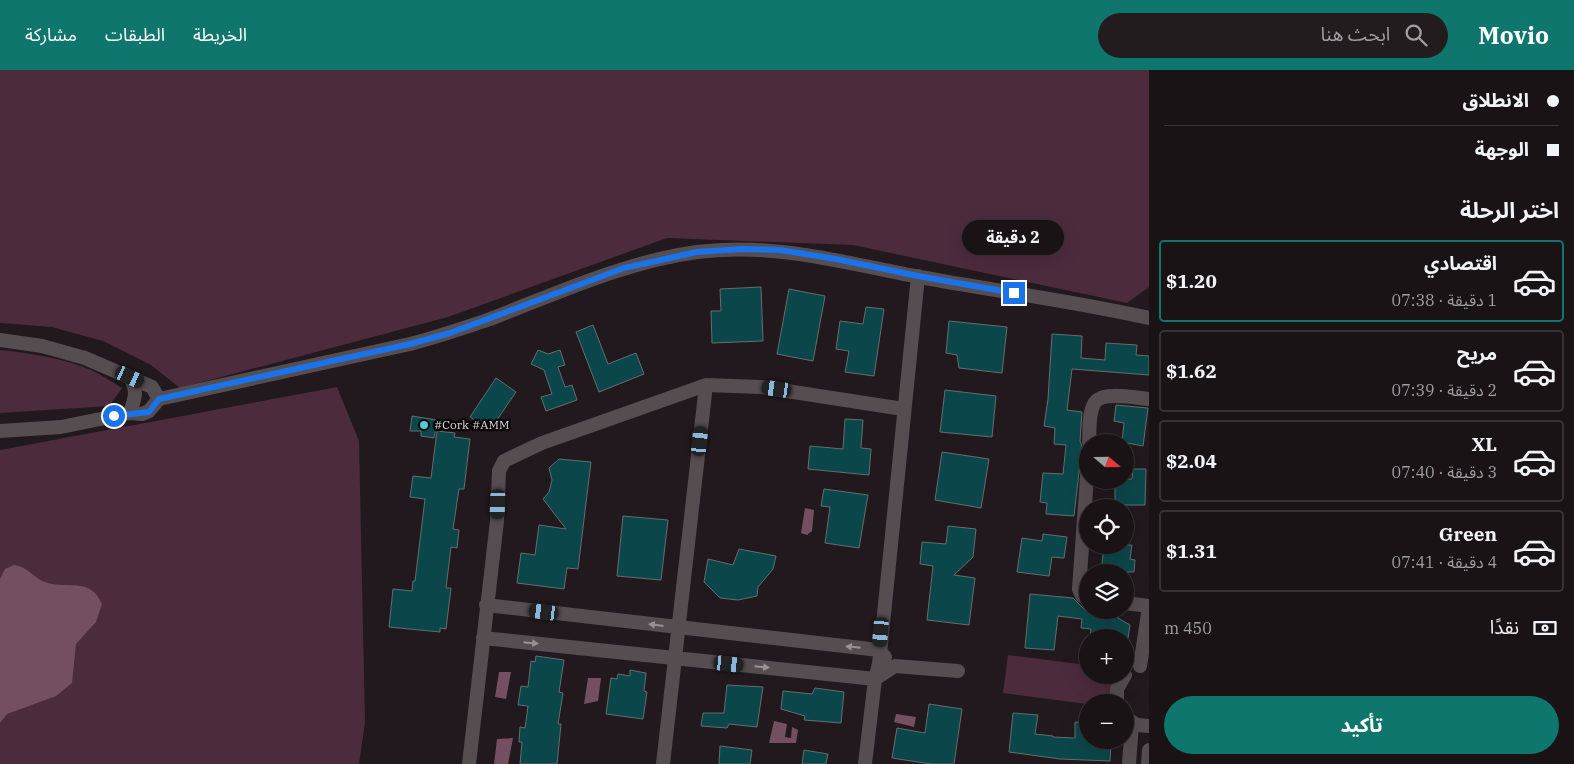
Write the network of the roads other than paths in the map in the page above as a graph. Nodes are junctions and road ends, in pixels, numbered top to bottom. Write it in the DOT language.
graph roads {
  1 [pos="918,276"];
  2 [pos="1149,309"];
  3 [pos="1131,314"];
  4 [pos="1149,318"];
  5 [pos="0,340"];
  6 [pos="130,377"];
  7 [pos="706,384"];
  8 [pos="159,399"];
  9 [pos="1149,399"];
  10 [pos="903,408"];
  11 [pos="130,413"];
  12 [pos="0,431"];
  13 [pos="1090,434"];
  14 [pos="1086,489"];
  15 [pos="1080,564"];
  16 [pos="1079,576"];
  17 [pos="1079,591"];
  18 [pos="1134,604"];
  19 [pos="486,605"];
  20 [pos="1149,607"];
  21 [pos="679,628"];
  22 [pos="483,638"];
  23 [pos="879,650"];
  24 [pos="675,658"];
  25 [pos="895,666"];
  26 [pos="1144,666"];
  27 [pos="958,671"];
  28 [pos="875,679"];
  29 [pos="1134,722"];
  30 [pos="1149,726"];
  31 [pos="1129,749"];
  32 [pos="1149,750"];
  33 [pos="469,764"];
  34 [pos="663,764"];
  35 [pos="865,764"];
  36 [pos="1129,764"];
  37 [pos="1148,764"];
  1 -- 3 [label="street"];
  1 -- 8 [label="street"];
  1 -- 10 [label="street"];
  2 -- 3 [label="street"];
  3 -- 4 [label="street"];
  5 -- 6 [label="street"];
  6 -- 8 [label="street"];
  6 -- 11 [label="street"];
  7 -- 10 [label="street"];
  7 -- 19 [label="street"];
  7 -- 21 [label="street"];
  8 -- 11 [label="street"];
  9 -- 13 [label="street"];
  10 -- 23 [label="street"];
  11 -- 12 [label="street"];
  14 -- 15 [label="street"];
  16 -- 17 [label="street"];
  18 -- 20 [label="street"];
  21 -- 19 [label="street, one-way"];
  19 -- 22 [label="street"];
  20 -- 26 [label="street"];
  23 -- 21 [label="street, one-way"];
  21 -- 24 [label="street"];
  22 -- 24 [label="street, one-way"];
  22 -- 33 [label="street"];
  23 -- 25 [label="street"];
  23 -- 28 [label="street"];
  24 -- 28 [label="street, one-way"];
  24 -- 34 [label="street"];
  25 -- 27 [label="street"];
  25 -- 28 [label="street"];
  28 -- 35 [label="street"];
  29 -- 30 [label="street"];
  31 -- 36 [label="street"];
  32 -- 37 [label="street"];
}
